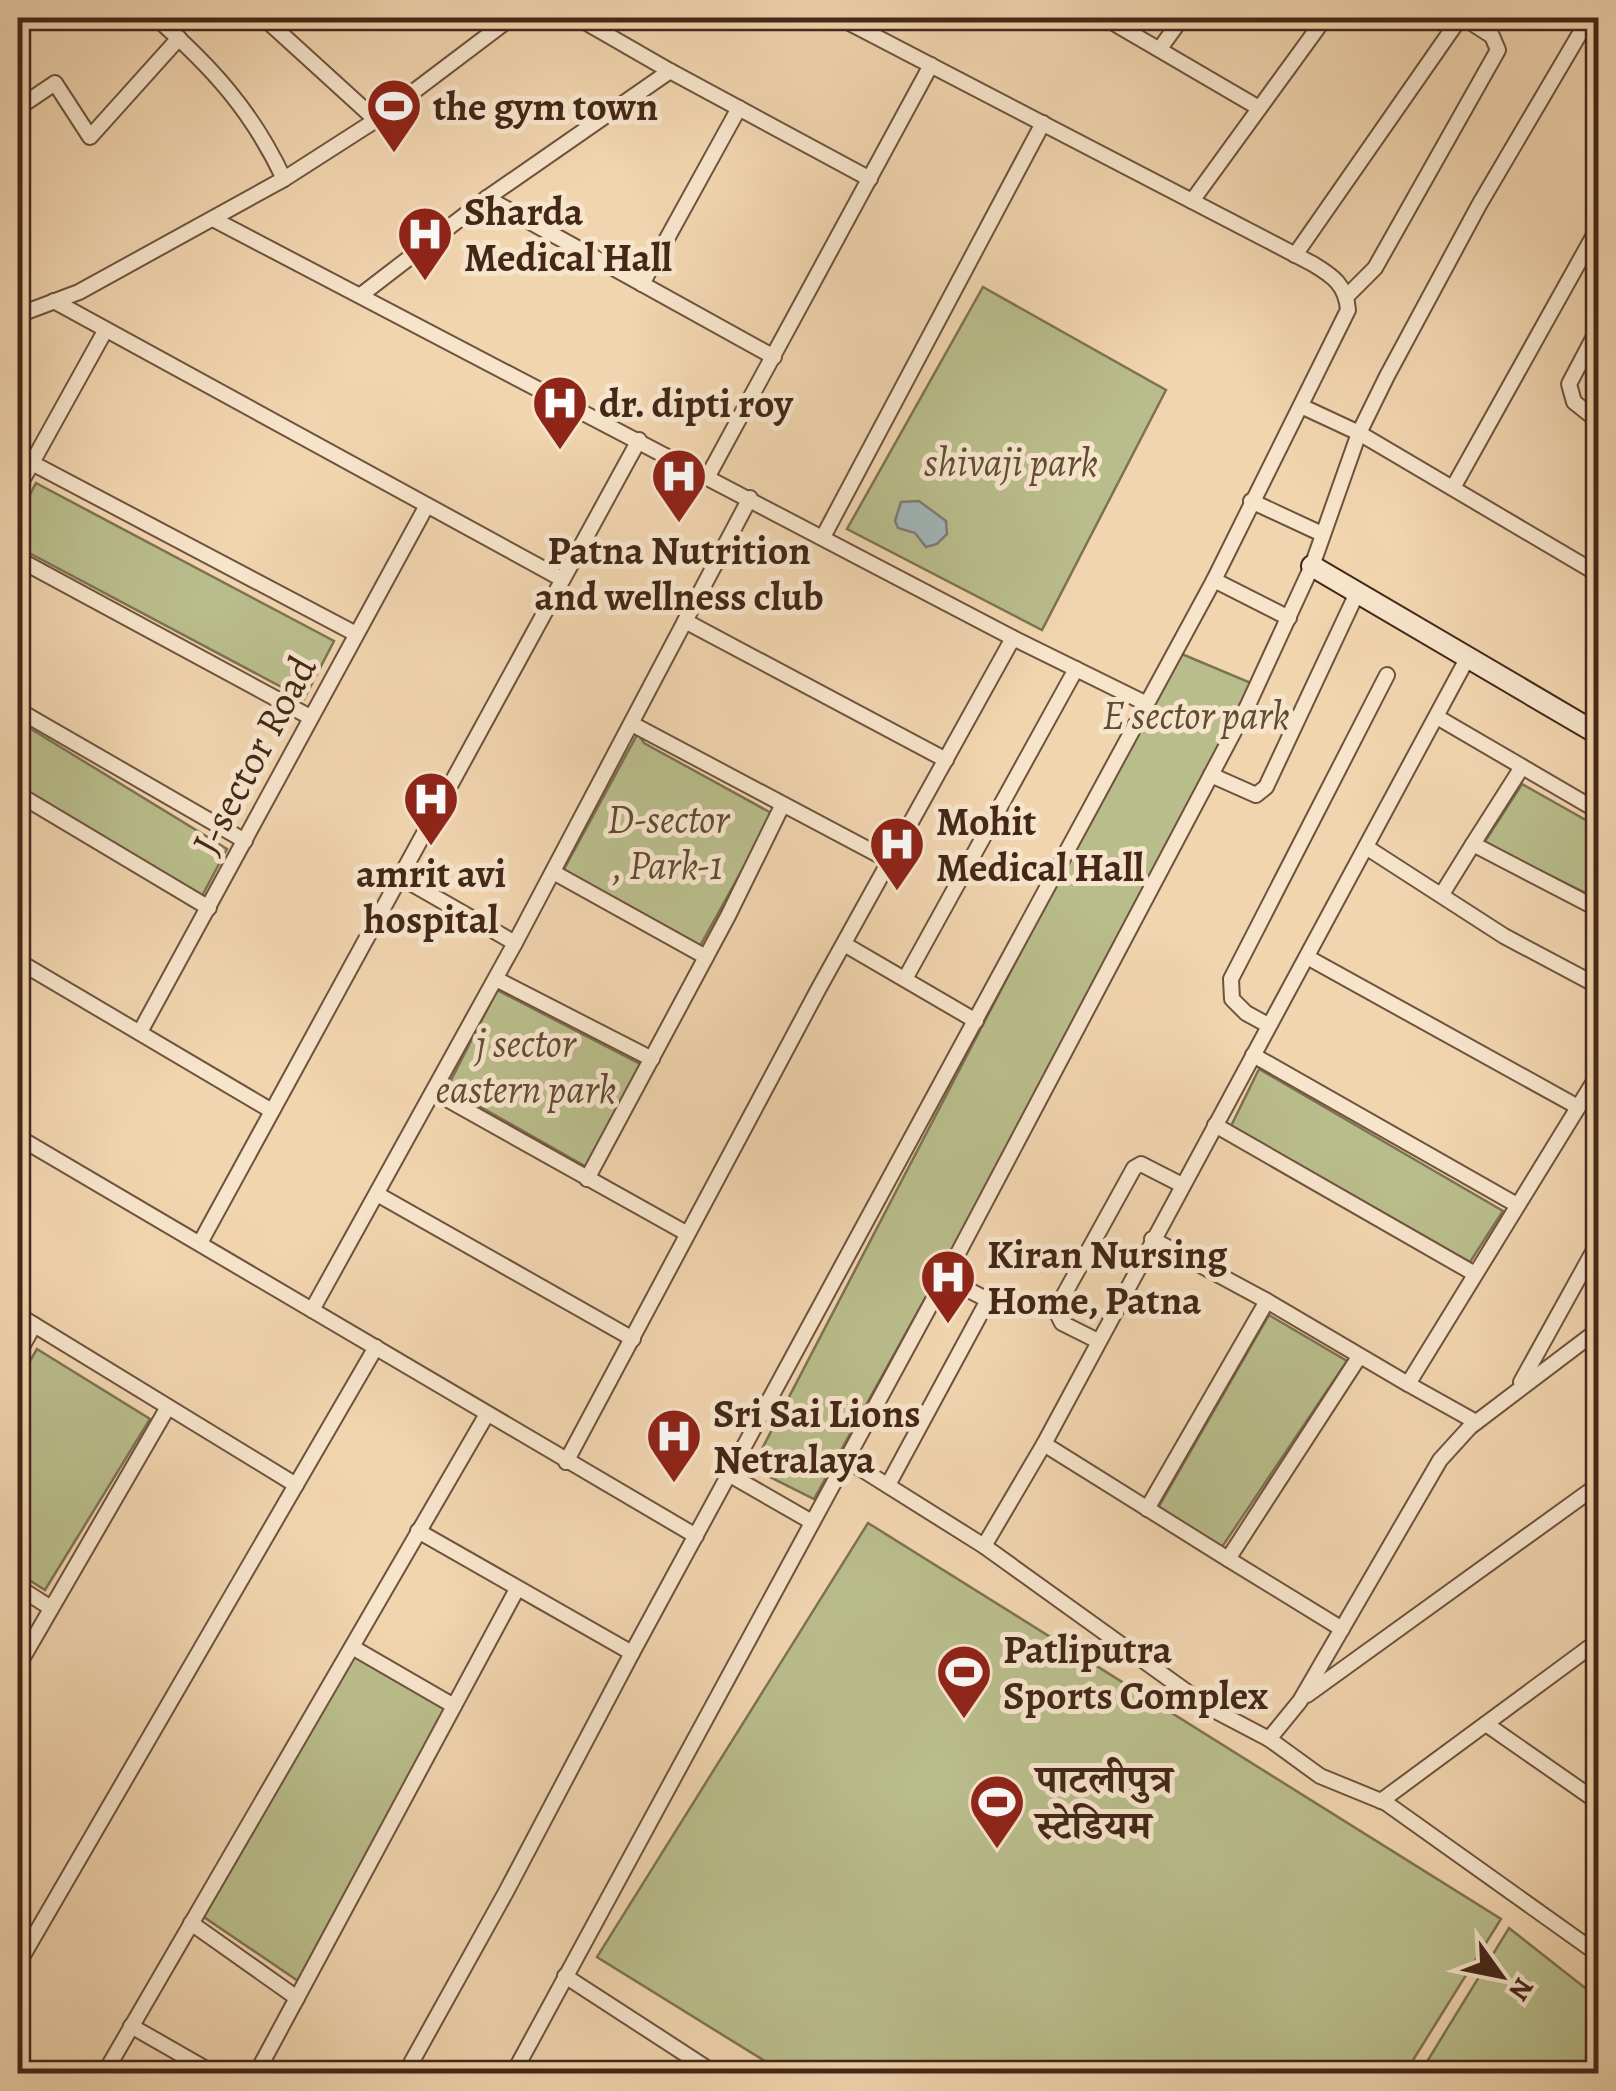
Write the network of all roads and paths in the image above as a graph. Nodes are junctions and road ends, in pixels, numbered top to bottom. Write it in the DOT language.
graph roads {
  1 [pos="156,18"];
  2 [pos="264,18"];
  3 [pos="511,18"];
  4 [pos="578,18"];
  5 [pos="840,18"];
  6 [pos="1105,18"];
  7 [pos="1182,18"];
  8 [pos="1324,18"];
  9 [pos="1462,18"];
  10 [pos="1589,18"];
  11 [pos="178,38"];
  12 [pos="1161,48"];
  13 [pos="931,65"];
  14 [pos="670,71"];
  15 [pos="18,108"];
  16 [pos="739,108"];
  17 [pos="1258,108"];
  18 [pos="376,120"];
  19 [pos="1044,124"];
  20 [pos="284,179"];
  21 [pos="870,179"];
  22 [pos="487,198"];
  23 [pos="1192,201"];
  24 [pos="213,218"];
  25 [pos="1598,228"];
  26 [pos="1295,255"];
  27 [pos="642,284"];
  28 [pos="361,295"];
  29 [pos="1347,296"];
  30 [pos="54,301"];
  31 [pos="18,316"];
  32 [pos="1598,329"];
  33 [pos="105,332"];
  34 [pos="774,357"];
  35 [pos="1301,406"];
  36 [pos="1598,421"];
  37 [pos="1359,433"];
  38 [pos="639,440"];
  39 [pos="32,463"];
  40 [pos="708,476"];
  41 [pos="1454,486"];
  42 [pos="18,488"];
  43 [pos="750,498"];
  44 [pos="1251,500"];
  45 [pos="426,507"];
  46 [pos="1322,534"];
  47 [pos="823,537"];
  48 [pos="18,559"];
  49 [pos="1312,566"];
  50 [pos="1598,574"];
  51 [pos="562,579"];
  52 [pos="1214,580"];
  53 [pos="1357,593"];
  54 [pos="1290,618"];
  55 [pos="685,621"];
  56 [pos="356,634"];
  57 [pos="1013,638"];
  58 [pos="1468,657"];
  59 [pos="1076,669"];
  60 [pos="1387,675"];
  61 [pos="1145,703"];
  62 [pos="18,710"];
  63 [pos="310,717"];
  64 [pos="1437,717"];
  65 [pos="632,724"];
  66 [pos="1598,734"];
  67 [pos="946,760"];
  68 [pos="1522,767"];
  69 [pos="1211,775"];
  70 [pos="18,794"];
  71 [pos="782,806"];
  72 [pos="1598,811"];
  73 [pos="245,840"];
  74 [pos="1473,844"];
  75 [pos="1366,847"];
  76 [pos="890,861"];
  77 [pos="553,872"];
  78 [pos="400,878"];
  79 [pos="1442,894"];
  80 [pos="209,908"];
  81 [pos="1598,910"];
  82 [pos="515,943"];
  83 [pos="844,944"];
  84 [pos="706,957"];
  85 [pos="1307,957"];
  86 [pos="18,961"];
  87 [pos="496,979"];
  88 [pos="905,979"];
  89 [pos="1598,986"];
  90 [pos="976,1020"];
  91 [pos="1268,1025"];
  92 [pos="140,1032"];
  93 [pos="1252,1055"];
  94 [pos="652,1059"];
  95 [pos="1598,1074"];
  96 [pos="434,1092"];
  97 [pos="1578,1107"];
  98 [pos="272,1111"];
  99 [pos="1215,1125"];
  100 [pos="18,1137"];
  101 [pos="587,1179"];
  102 [pos="1182,1184"];
  103 [pos="377,1194"];
  104 [pos="1517,1205"];
  105 [pos="686,1234"];
  106 [pos="1152,1239"];
  107 [pos="1598,1243"];
  108 [pos="200,1244"];
  109 [pos="1475,1274"];
  110 [pos="945,1278"];
  111 [pos="1267,1301"];
  112 [pos="312,1310"];
  113 [pos="18,1315"];
  114 [pos="34,1326"];
  115 [pos="1598,1330"];
  116 [pos="633,1340"];
  117 [pos="1098,1341"];
  118 [pos="376,1346"];
  119 [pos="18,1354"];
  120 [pos="1358,1358"];
  121 [pos="1408,1384"];
  122 [pos="1518,1389"];
  123 [pos="168,1406"];
  124 [pos="487,1414"];
  125 [pos="1476,1422"];
  126 [pos="1044,1444"];
  127 [pos="847,1460"];
  128 [pos="566,1462"];
  129 [pos="730,1475"];
  130 [pos="296,1484"];
  131 [pos="888,1485"];
  132 [pos="1598,1486"];
  133 [pos="1147,1509"];
  134 [pos="812,1522"];
  135 [pos="418,1531"];
  136 [pos="696,1536"];
  137 [pos="984,1546"];
  138 [pos="1228,1559"];
  139 [pos="18,1588"];
  140 [pos="518,1589"];
  141 [pos="51,1608"];
  142 [pos="1342,1629"];
  143 [pos="1598,1641"];
  144 [pos="352,1646"];
  145 [pos="632,1653"];
  146 [pos="1592,1655"];
  147 [pos="18,1666"];
  148 [pos="1300,1701"];
  149 [pos="454,1706"];
  150 [pos="1486,1724"];
  151 [pos="1269,1739"];
  152 [pos="1381,1802"];
  153 [pos="1598,1802"];
  154 [pos="191,1923"];
  155 [pos="1598,1929"];
  156 [pos="1593,1950"];
  157 [pos="18,1964"];
  158 [pos="565,1976"];
  159 [pos="296,1998"];
  160 [pos="130,2026"];
  161 [pos="104,2074"];
  162 [pos="215,2074"];
  163 [pos="256,2074"];
  164 [pos="405,2074"];
  165 [pos="513,2074"];
  166 [pos="716,2074"];
  1 -- 11 [label="street"];
  2 -- 18 [label="street"];
  3 -- 18 [label="street"];
  4 -- 14 [label="street"];
  5 -- 13 [label="street"];
  6 -- 12 [label="street"];
  7 -- 12 [label="street"];
  8 -- 17 [label="street"];
  9 -- 26 [label="street"];
  9 -- 29 [label="street"];
  10 -- 37 [label="street"];
  11 -- 15 [label="street"];
  11 -- 20 [label="street"];
  12 -- 17 [label="street"];
  13 -- 19 [label="street"];
  13 -- 21 [label="street"];
  14 -- 16 [label="street"];
  14 -- 22 [label="street"];
  16 -- 21 [label="street"];
  16 -- 27 [label="street"];
  17 -- 23 [label="street"];
  18 -- 20 [label="street"];
  19 -- 23 [label="street"];
  19 -- 47 [label="street"];
  20 -- 24 [label="street"];
  21 -- 34 [label="street"];
  22 -- 27 [label="street"];
  22 -- 28 [label="street"];
  23 -- 26 [label="street"];
  24 -- 28 [label="street"];
  24 -- 30 [label="street"];
  25 -- 41 [label="street"];
  26 -- 29 [label="street"];
  27 -- 34 [label="street"];
  28 -- 38 [label="street"];
  29 -- 35 [label="street"];
  30 -- 31 [label="street"];
  30 -- 33 [label="street"];
  32 -- 36 [label="street"];
  33 -- 39 [label="street"];
  33 -- 45 [label="street"];
  34 -- 40 [label="street"];
  35 -- 37 [label="street"];
  35 -- 44 [label="street"];
  37 -- 41 [label="street"];
  37 -- 46 [label="street"];
  38 -- 40 [label="street"];
  38 -- 51 [label="street"];
  39 -- 42 [label="street"];
  39 -- 56 [label="street"];
  40 -- 43 [label="street"];
  41 -- 50 [label="street"];
  43 -- 47 [label="street"];
  43 -- 55 [label="street"];
  44 -- 46 [label="street"];
  44 -- 52 [label="street"];
  45 -- 51 [label="street"];
  45 -- 56 [label="street, J-sector Road"];
  46 -- 49 [label="street"];
  47 -- 57 [label="street"];
  48 -- 63 [label="street"];
  49 -- 53 [label="street"];
  49 -- 54 [label="street"];
  51 -- 78 [label="street"];
  52 -- 54 [label="street"];
  52 -- 61 [label="street"];
  53 -- 58 [label="street"];
  53 -- 69 [label="street"];
  54 -- 69 [label="street"];
  55 -- 65 [label="street"];
  55 -- 67 [label="street"];
  56 -- 63 [label="street, J-sector Road"];
  57 -- 59 [label="street"];
  57 -- 67 [label="street"];
  58 -- 64 [label="street"];
  58 -- 66 [label="street"];
  59 -- 61 [label="street"];
  59 -- 88 [label="street"];
  60 -- 91 [label="street"];
  61 -- 90 [label="street"];
  62 -- 73 [label="street"];
  63 -- 73 [label="street, J-sector Road"];
  64 -- 68 [label="street"];
  64 -- 75 [label="street"];
  65 -- 71 [label="street"];
  65 -- 77 [label="street"];
  67 -- 76 [label="street"];
  68 -- 72 [label="street"];
  68 -- 74 [label="street"];
  69 -- 110 [label="street"];
  70 -- 80 [label="street"];
  71 -- 76 [label="street"];
  71 -- 84 [label="street"];
  73 -- 80 [label="street, J-sector Road"];
  74 -- 79 [label="street"];
  74 -- 81 [label="street"];
  75 -- 79 [label="street"];
  75 -- 85 [label="street"];
  76 -- 83 [label="street"];
  77 -- 82 [label="street"];
  77 -- 84 [label="street"];
  78 -- 82 [label="street"];
  78 -- 98 [label="street"];
  79 -- 89 [label="street"];
  80 -- 92 [label="street, J-sector Road"];
  82 -- 87 [label="street"];
  83 -- 88 [label="street"];
  83 -- 105 [label="street"];
  84 -- 94 [label="street"];
  85 -- 91 [label="street"];
  85 -- 97 [label="street"];
  86 -- 92 [label="street"];
  87 -- 94 [label="street"];
  87 -- 96 [label="street"];
  88 -- 90 [label="street"];
  90 -- 129 [label="street"];
  91 -- 93 [label="street"];
  92 -- 98 [label="street"];
  93 -- 99 [label="street"];
  93 -- 104 [label="street"];
  94 -- 101 [label="street"];
  95 -- 97 [label="street"];
  96 -- 101 [label="street"];
  96 -- 103 [label="street"];
  97 -- 104 [label="street"];
  98 -- 108 [label="street"];
  99 -- 102 [label="street"];
  99 -- 109 [label="street"];
  100 -- 108 [label="street"];
  101 -- 105 [label="street"];
  102 -- 106 [label="street"];
  102 -- 117 [label="street"];
  103 -- 112 [label="street"];
  103 -- 116 [label="street"];
  104 -- 109 [label="street"];
  105 -- 116 [label="street"];
  106 -- 111 [label="street"];
  106 -- 117 [label="street"];
  107 -- 122 [label="street"];
  108 -- 112 [label="street"];
  109 -- 121 [label="street"];
  110 -- 127 [label="street"];
  110 -- 131 [label="street"];
  111 -- 120 [label="street"];
  111 -- 133 [label="street"];
  112 -- 118 [label="street"];
  113 -- 114 [label="street"];
  114 -- 119 [label="street"];
  114 -- 123 [label="street"];
  115 -- 122 [label="street"];
  116 -- 128 [label="street"];
  117 -- 126 [label="street"];
  118 -- 124 [label="street"];
  118 -- 130 [label="street"];
  120 -- 121 [label="street"];
  120 -- 138 [label="street"];
  121 -- 125 [label="street"];
  122 -- 125 [label="street"];
  123 -- 130 [label="street"];
  123 -- 141 [label="street"];
  124 -- 128 [label="street"];
  124 -- 135 [label="street"];
  125 -- 142 [label="street"];
  126 -- 133 [label="street"];
  126 -- 137 [label="street"];
  127 -- 131 [label="street"];
  127 -- 134 [label="street"];
  128 -- 136 [label="street"];
  129 -- 134 [label="street"];
  129 -- 136 [label="street"];
  130 -- 157 [label="street"];
  131 -- 137 [label="street"];
  132 -- 148 [label="street"];
  133 -- 138 [label="street"];
  134 -- 158 [label="street"];
  135 -- 140 [label="street"];
  135 -- 144 [label="street"];
  136 -- 145 [label="street"];
  137 -- 151 [label="street"];
  138 -- 142 [label="street"];
  139 -- 141 [label="street"];
  140 -- 145 [label="street"];
  140 -- 149 [label="street"];
  141 -- 147 [label="street"];
  142 -- 148 [label="street"];
  143 -- 146 [label="street"];
  144 -- 149 [label="street"];
  144 -- 154 [label="street"];
  145 -- 164 [label="street"];
  146 -- 150 [label="street"];
  148 -- 151 [label="street"];
  149 -- 159 [label="street"];
  150 -- 152 [label="street"];
  150 -- 153 [label="street"];
  151 -- 152 [label="street"];
  152 -- 156 [label="street"];
  154 -- 159 [label="street"];
  154 -- 160 [label="street"];
  155 -- 156 [label="street"];
  158 -- 165 [label="street"];
  158 -- 166 [label="street"];
  159 -- 163 [label="street"];
  160 -- 161 [label="street"];
  160 -- 162 [label="street"];
}
